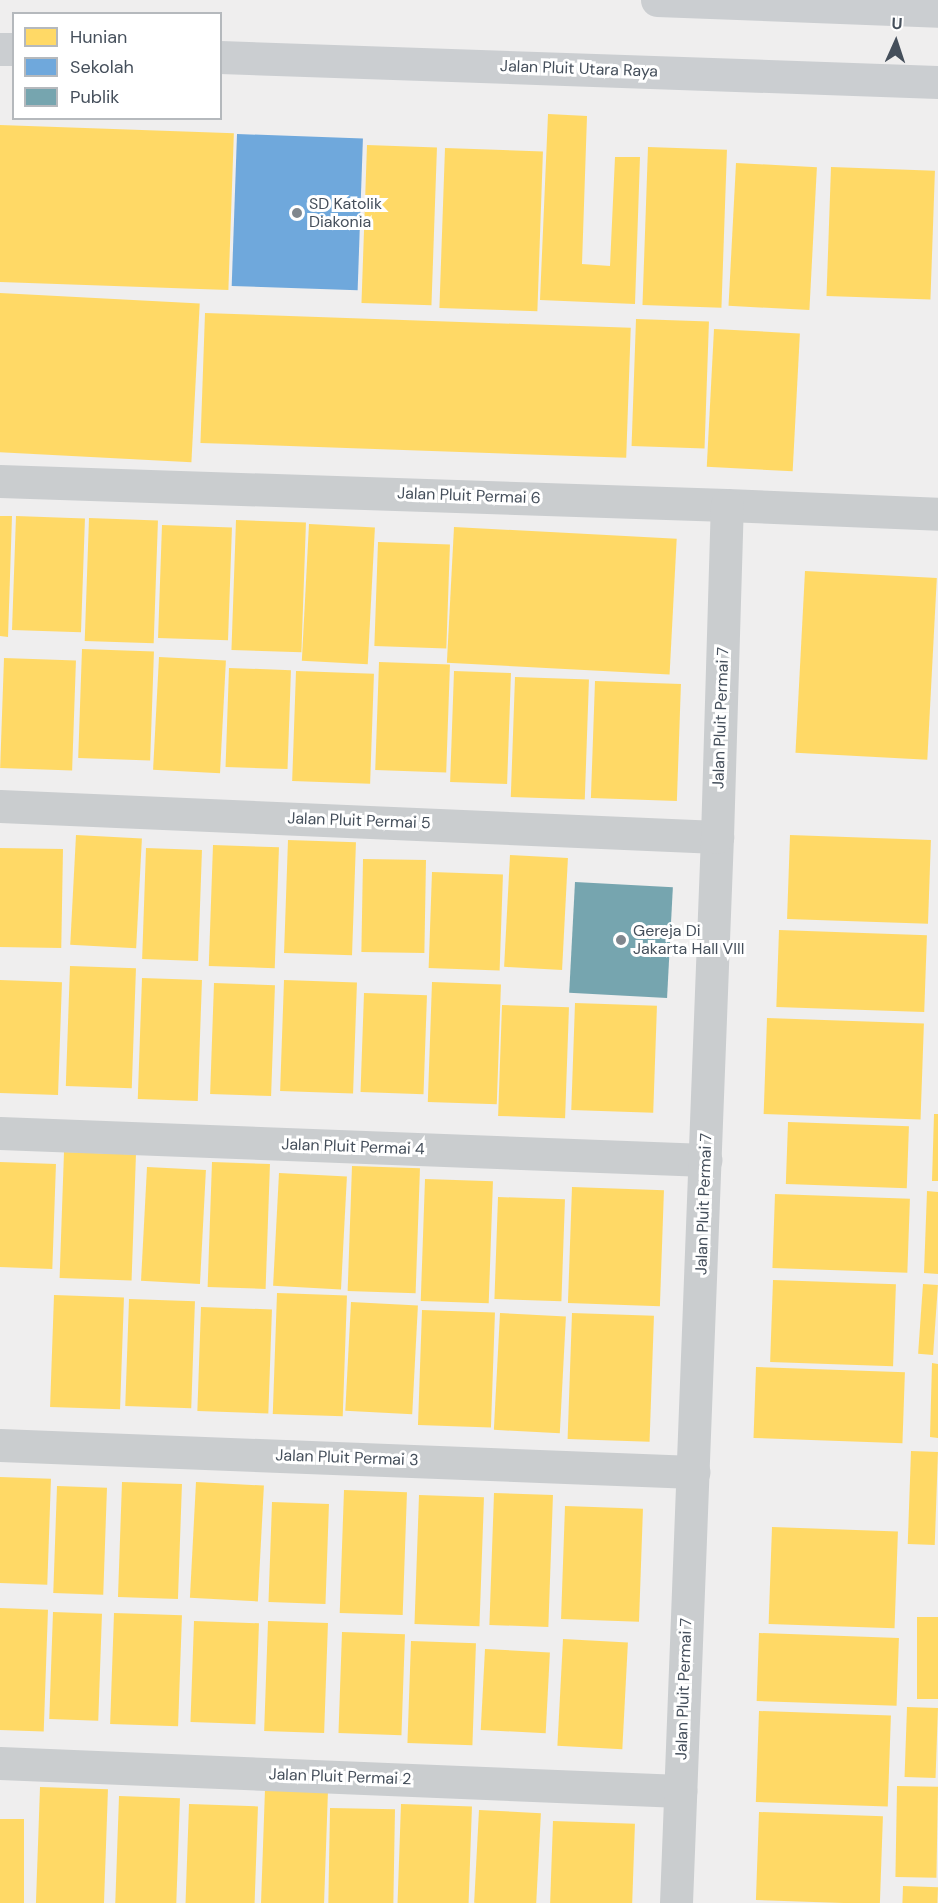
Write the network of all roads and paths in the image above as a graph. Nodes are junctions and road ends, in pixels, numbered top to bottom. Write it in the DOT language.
graph roads {
  1 [pos="657,0"];
  2 [pos="938,11"];
  3 [pos="222,57"];
  4 [pos="938,82"];
  5 [pos="0,481"];
  6 [pos="727,505"];
  7 [pos="938,514"];
  8 [pos="0,806"];
  9 [pos="717,837"];
  10 [pos="0,1133"];
  11 [pos="705,1160"];
  12 [pos="0,1445"];
  13 [pos="693,1472"];
  14 [pos="0,1763"];
  15 [pos="680,1791"];
  16 [pos="676,1903"];
  1 -- 2 [label="street"];
  3 -- 4 [label="street, Jalan Pluit Utara Raya"];
  5 -- 6 [label="street, Jalan Pluit Permai 6"];
  6 -- 7 [label="street, Jalan Pluit Permai 6"];
  6 -- 9 [label="street, Jalan Pluit Permai 7"];
  8 -- 9 [label="street, Jalan Pluit Permai 5"];
  9 -- 11 [label="street, Jalan Pluit Permai 7"];
  10 -- 11 [label="street, Jalan Pluit Permai 4"];
  11 -- 13 [label="street, Jalan Pluit Permai 7"];
  12 -- 13 [label="street, Jalan Pluit Permai 3"];
  13 -- 15 [label="street, Jalan Pluit Permai 7"];
  14 -- 15 [label="street, Jalan Pluit Permai 2"];
  15 -- 16 [label="street, Jalan Pluit Permai 7"];
}
